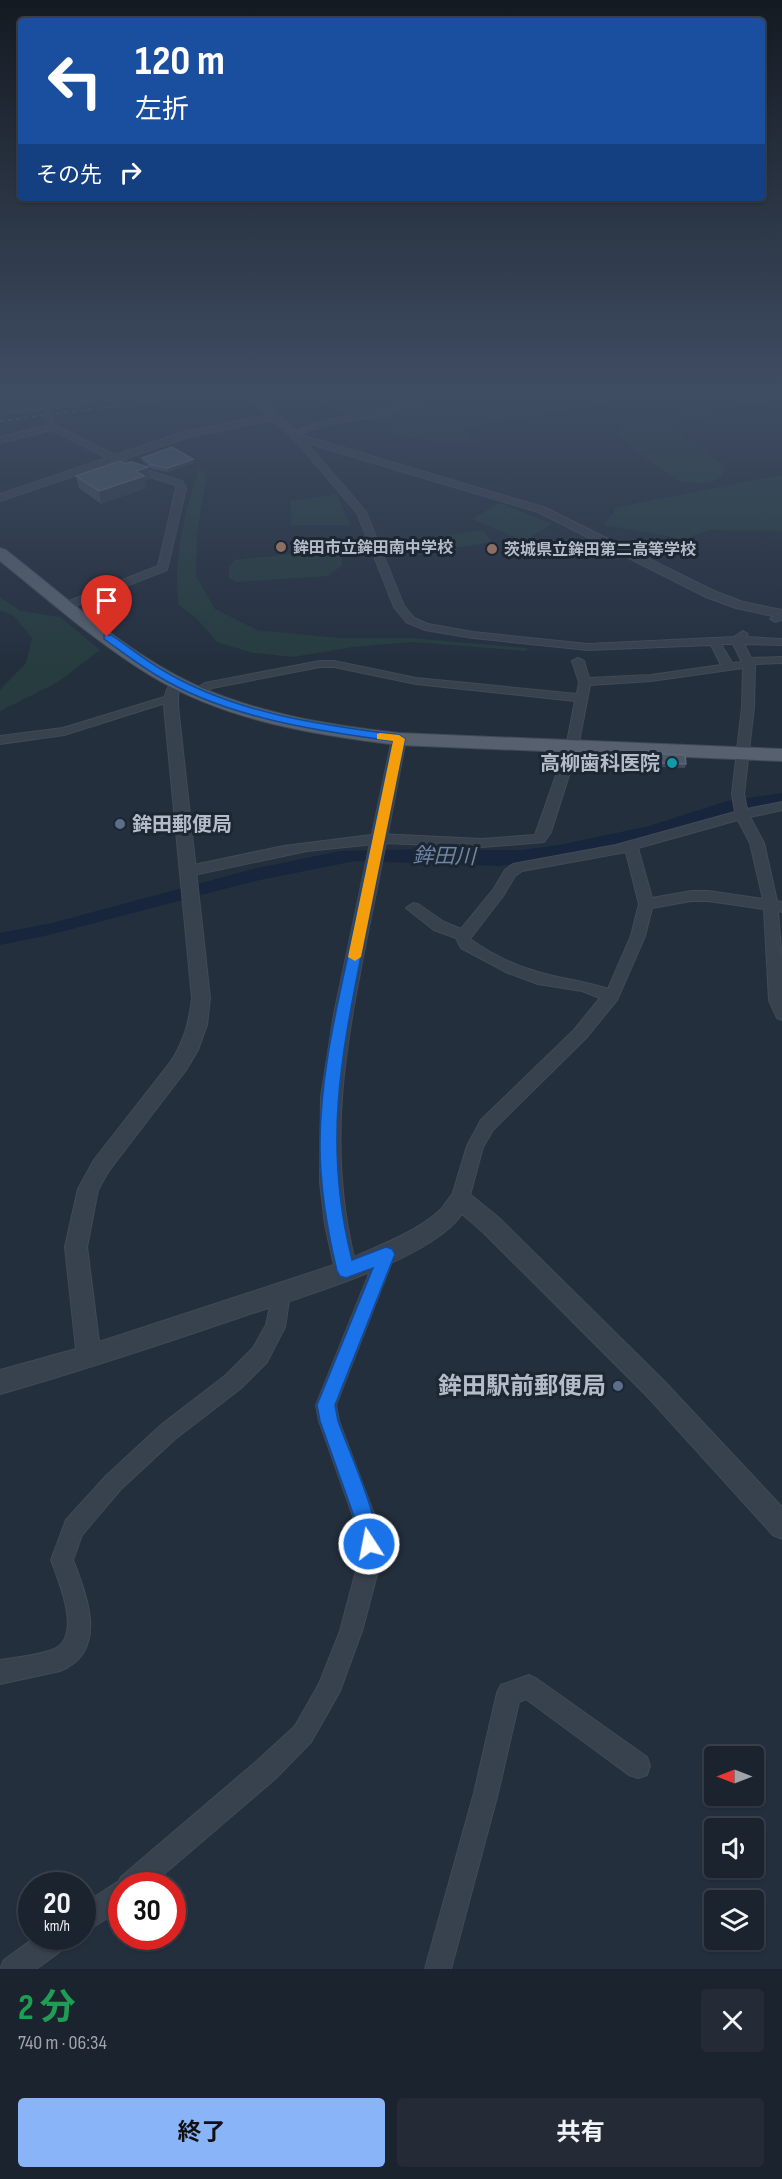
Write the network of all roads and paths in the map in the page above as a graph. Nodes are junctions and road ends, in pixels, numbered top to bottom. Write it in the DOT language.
graph roads {
  1 [pos="48,482"];
  2 [pos="175,482"];
  3 [pos="335,482"];
  4 [pos="449,482"];
  5 [pos="0,498"];
  6 [pos="0,553"];
  7 [pos="68,605"];
  8 [pos="780,616"];
  9 [pos="740,637"];
  10 [pos="714,641"];
  11 [pos="782,642"];
  12 [pos="782,660"];
  13 [pos="578,661"];
  14 [pos="749,662"];
  15 [pos="728,667"];
  16 [pos="585,682"];
  17 [pos="182,691"];
  18 [pos="582,698"];
  19 [pos="399,739"];
  20 [pos="0,740"];
  21 [pos="572,747"];
  22 [pos="742,753"];
  23 [pos="782,755"];
  24 [pos="782,806"];
  25 [pos="742,813"];
  26 [pos="379,840"];
  27 [pos="535,842"];
  28 [pos="631,846"];
  29 [pos="542,862"];
  30 [pos="190,872"];
  31 [pos="645,904"];
  32 [pos="776,906"];
  33 [pos="413,908"];
  34 [pos="464,936"];
  35 [pos="612,996"];
  36 [pos="782,1014"];
  37 [pos="460,1199"];
  38 [pos="386,1254"];
  39 [pos="346,1271"];
  40 [pos="281,1294"];
  41 [pos="89,1357"];
  42 [pos="0,1382"];
  43 [pos="782,1526"];
  44 [pos="0,1672"];
  45 [pos="638,1766"];
  46 [pos="146,1872"];
  47 [pos="40,1950"];
  48 [pos="13,1969"];
  49 [pos="438,1969"];
  1 -- 5 [label="street"];
  2 -- 7 [label="street"];
  3 -- 10 [label="street"];
  4 -- 8 [label="street"];
  6 -- 7 [label="main road"];
  7 -- 17 [label="main road"];
  9 -- 10 [label="street"];
  9 -- 11 [label="street"];
  9 -- 14 [label="street"];
  10 -- 15 [label="street"];
  12 -- 14 [label="street"];
  13 -- 16 [label="street"];
  14 -- 15 [label="street"];
  14 -- 22 [label="street"];
  15 -- 16 [label="street"];
  16 -- 18 [label="street"];
  17 -- 18 [label="street"];
  17 -- 19 [label="main road"];
  17 -- 20 [label="street"];
  17 -- 30 [label="street"];
  18 -- 21 [label="street"];
  19 -- 21 [label="main road"];
  19 -- 26 [label="street"];
  21 -- 22 [label="main road"];
  21 -- 27 [label="street"];
  22 -- 23 [label="main road"];
  22 -- 25 [label="street"];
  24 -- 25 [label="street"];
  25 -- 28 [label="street"];
  25 -- 32 [label="street"];
  26 -- 27 [label="street"];
  26 -- 30 [label="street"];
  26 -- 39 [label="street"];
  27 -- 29 [label="street"];
  28 -- 29 [label="street"];
  28 -- 31 [label="street"];
  29 -- 34 [label="street"];
  30 -- 41 [label="street"];
  31 -- 32 [label="street"];
  31 -- 35 [label="street"];
  32 -- 36 [label="street"];
  33 -- 34 [label="street"];
  34 -- 35 [label="street"];
  35 -- 37 [label="street"];
  37 -- 38 [label="street"];
  37 -- 43 [label="street"];
  38 -- 39 [label="street"];
  38 -- 46 [label="street"];
  39 -- 40 [label="street"];
  40 -- 41 [label="street"];
  40 -- 44 [label="street"];
  41 -- 42 [label="street"];
  45 -- 49 [label="street"];
  47 -- 48 [label="street"];
}
